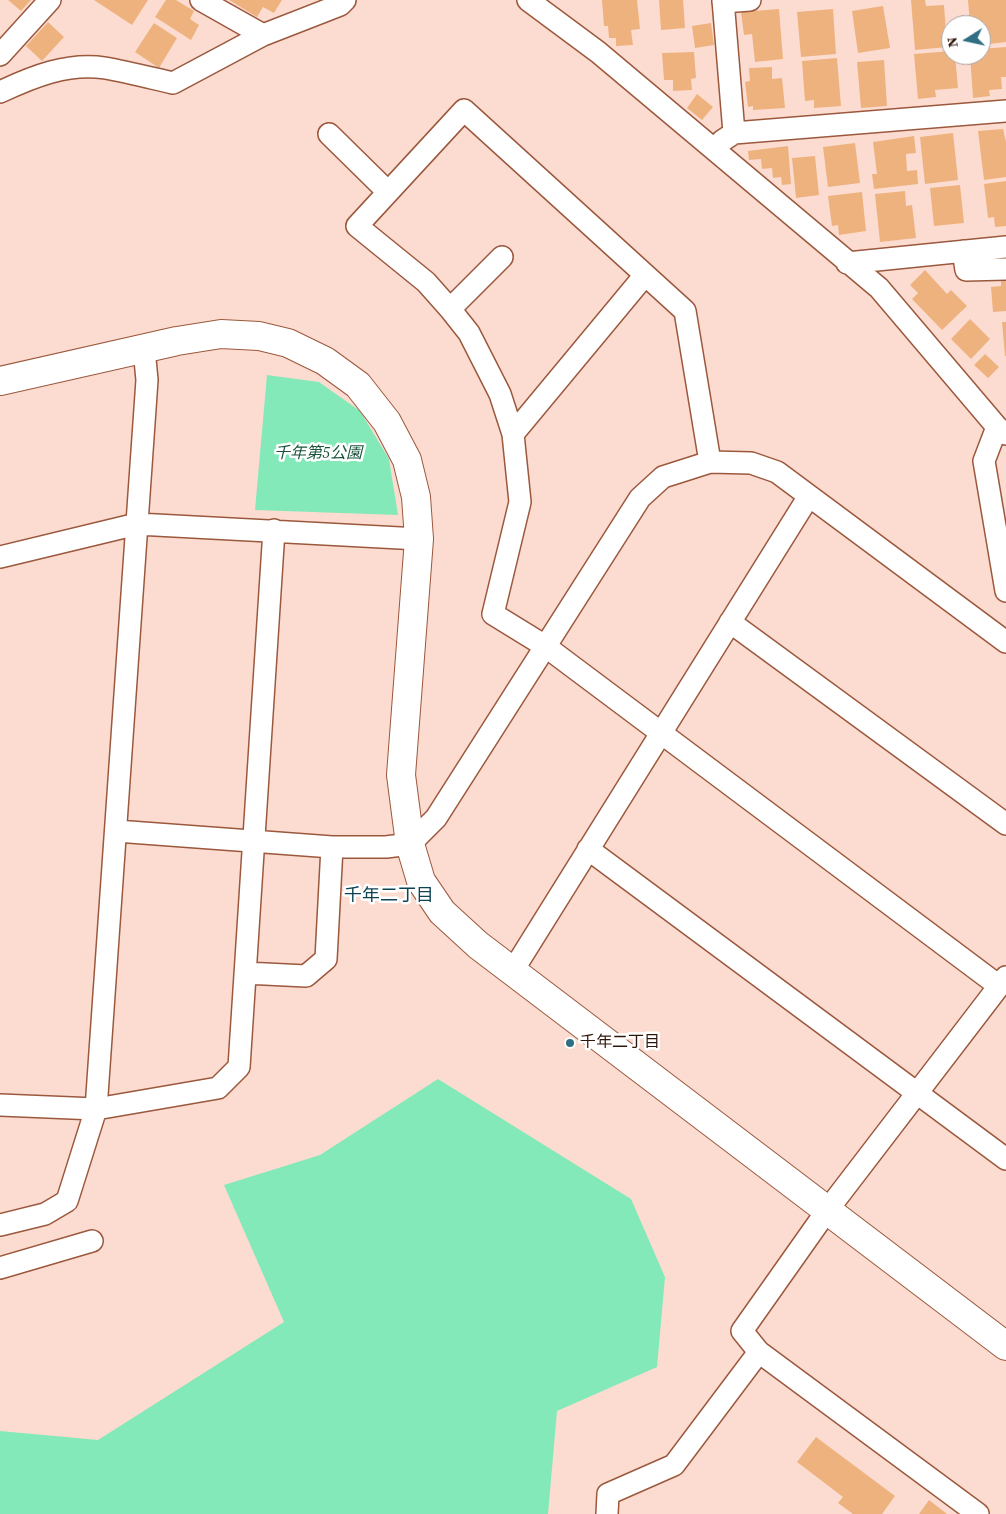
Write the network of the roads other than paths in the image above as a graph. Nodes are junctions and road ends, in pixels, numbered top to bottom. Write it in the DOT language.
graph roads {
  1 [pos="50,0"];
  2 [pos="201,0"];
  3 [pos="345,0"];
  4 [pos="528,0"];
  5 [pos="750,0"];
  6 [pos="723,1"];
  7 [pos="263,36"];
  8 [pos="0,54"];
  9 [pos="0,92"];
  10 [pos="1006,111"];
  11 [pos="734,133"];
  12 [pos="329,134"];
  13 [pos="714,147"];
  14 [pos="388,192"];
  15 [pos="1006,247"];
  16 [pos="963,251"];
  17 [pos="502,257"];
  18 [pos="847,263"];
  19 [pos="1006,269"];
  20 [pos="645,275"];
  21 [pos="450,309"];
  22 [pos="144,349"];
  23 [pos="0,380"];
  24 [pos="1003,429"];
  25 [pos="514,434"];
  26 [pos="710,462"];
  27 [pos="809,496"];
  28 [pos="137,524"];
  29 [pos="274,530"];
  30 [pos="419,539"];
  31 [pos="0,557"];
  32 [pos="1006,591"];
  33 [pos="730,622"];
  34 [pos="1006,642"];
  35 [pos="545,646"];
  36 [pos="662,732"];
  37 [pos="1006,824"];
  38 [pos="116,831"];
  39 [pos="254,841"];
  40 [pos="410,844"];
  41 [pos="332,847"];
  42 [pos="588,850"];
  43 [pos="512,972"];
  44 [pos="246,973"];
  45 [pos="1003,982"];
  46 [pos="918,1092"];
  47 [pos="0,1105"];
  48 [pos="96,1109"];
  49 [pos="1006,1159"];
  50 [pos="826,1212"];
  51 [pos="0,1225"];
  52 [pos="92,1240"];
  53 [pos="0,1268"];
  54 [pos="1006,1346"];
  55 [pos="759,1352"];
  56 [pos="607,1514"];
  57 [pos="978,1514"];
  1 -- 8 [label="street"];
  2 -- 7 [label="street"];
  3 -- 7 [label="street"];
  4 -- 13 [label="street"];
  5 -- 6 [label="street"];
  6 -- 11 [label="street"];
  7 -- 9 [label="street"];
  10 -- 11 [label="street"];
  11 -- 13 [label="street"];
  12 -- 14 [label="street"];
  13 -- 18 [label="street"];
  14 -- 20 [label="street"];
  14 -- 21 [label="street"];
  15 -- 16 [label="street"];
  16 -- 18 [label="street"];
  16 -- 19 [label="street"];
  17 -- 21 [label="street"];
  18 -- 24 [label="street"];
  20 -- 25 [label="street"];
  20 -- 26 [label="street"];
  21 -- 25 [label="street"];
  22 -- 23 [label="street"];
  22 -- 28 [label="street"];
  22 -- 30 [label="street"];
  24 -- 32 [label="street"];
  25 -- 35 [label="street"];
  26 -- 27 [label="street"];
  26 -- 35 [label="street"];
  27 -- 33 [label="street"];
  27 -- 34 [label="street"];
  28 -- 29 [label="street"];
  28 -- 31 [label="street"];
  28 -- 38 [label="street"];
  29 -- 30 [label="street"];
  29 -- 39 [label="street"];
  30 -- 40 [label="street"];
  33 -- 36 [label="street"];
  33 -- 37 [label="street"];
  35 -- 36 [label="street"];
  35 -- 40 [label="street"];
  36 -- 42 [label="street"];
  36 -- 45 [label="street"];
  38 -- 39 [label="street"];
  38 -- 48 [label="street"];
  39 -- 41 [label="street"];
  39 -- 44 [label="street"];
  40 -- 41 [label="street"];
  40 -- 43 [label="street"];
  41 -- 44 [label="street"];
  42 -- 43 [label="street"];
  42 -- 46 [label="street"];
  43 -- 50 [label="street"];
  44 -- 48 [label="street"];
  45 -- 46 [label="street"];
  46 -- 49 [label="street"];
  46 -- 50 [label="street"];
  47 -- 48 [label="street"];
  48 -- 51 [label="street"];
  50 -- 54 [label="street"];
  50 -- 55 [label="street"];
  52 -- 53 [label="street"];
  55 -- 56 [label="street"];
  55 -- 57 [label="street"];
}
